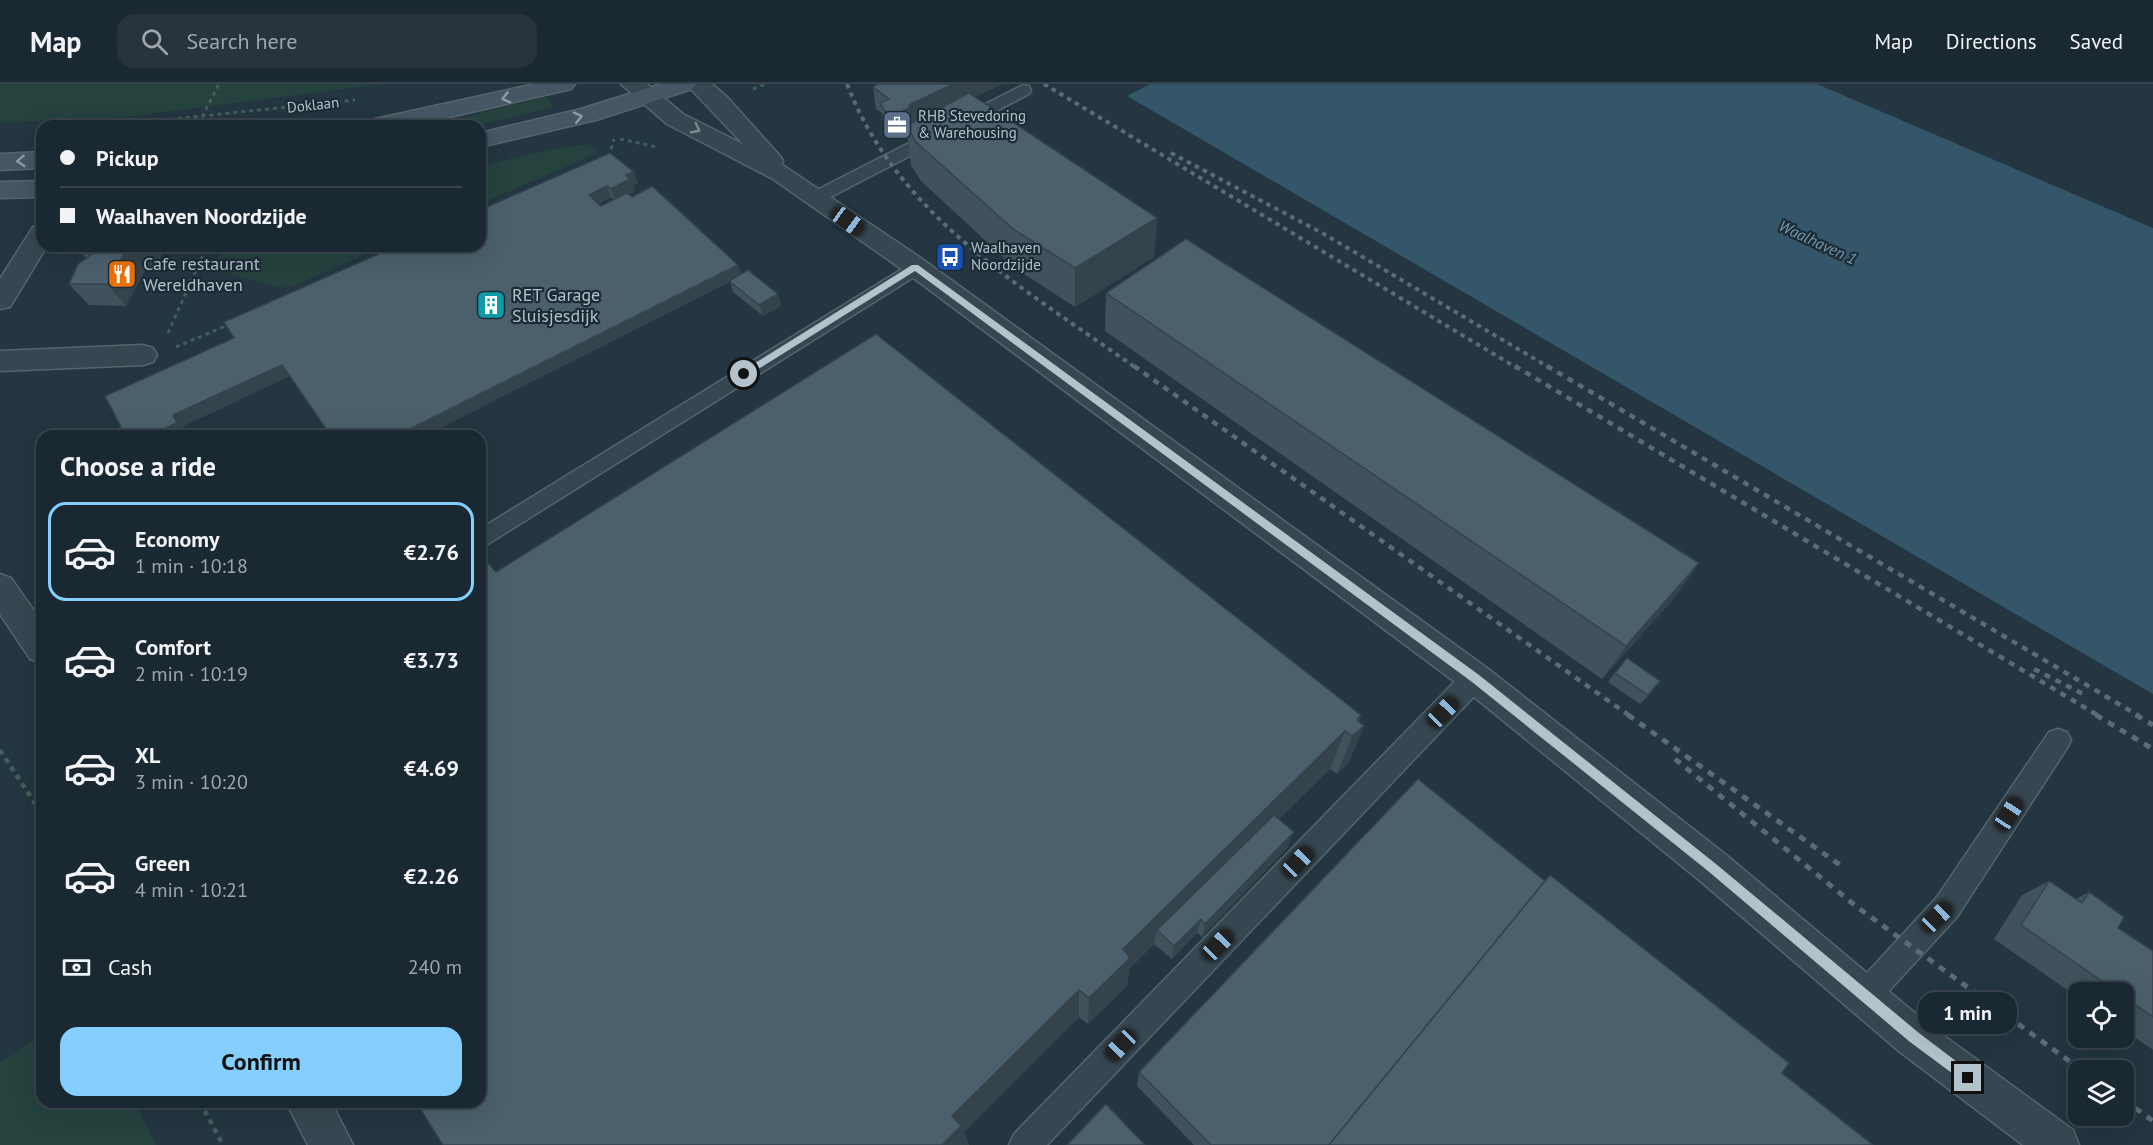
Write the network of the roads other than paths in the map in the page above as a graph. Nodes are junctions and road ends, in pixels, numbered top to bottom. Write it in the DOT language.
graph roads {
  1 [pos="563,84"];
  2 [pos="684,84"];
  3 [pos="698,84"];
  4 [pos="641,90"];
  5 [pos="1023,90"];
  6 [pos="405,120"];
  7 [pos="486,139"];
  8 [pos="36,160"];
  9 [pos="0,162"];
  10 [pos="782,174"];
  11 [pos="36,189"];
  12 [pos="0,190"];
  13 [pos="815,198"];
  14 [pos="36,243"];
  15 [pos="915,267"];
  16 [pos="0,300"];
  17 [pos="150,355"];
  18 [pos="0,361"];
  19 [pos="486,536"];
  20 [pos="0,587"];
  21 [pos="36,640"];
  22 [pos="1475,678"];
  23 [pos="2058,740"];
  24 [pos="1865,996"];
  25 [pos="310,1108"];
  26 [pos="332,1145"];
  27 [pos="1025,1145"];
  28 [pos="2058,1145"];
  1 -- 6 [label="main road, one-way"];
  2 -- 4 [label="main road"];
  3 -- 10 [label="street"];
  7 -- 4 [label="main road, one-way"];
  4 -- 10 [label="street, one-way"];
  5 -- 13 [label="lane"];
  8 -- 9 [label="main road, one-way"];
  10 -- 13 [label="street"];
  11 -- 12 [label="main road"];
  13 -- 15 [label="street"];
  14 -- 16 [label="street"];
  15 -- 19 [label="lane"];
  15 -- 22 [label="street"];
  17 -- 18 [label="street"];
  20 -- 21 [label="street"];
  22 -- 24 [label="street"];
  22 -- 27 [label="lane"];
  23 -- 24 [label="lane"];
  24 -- 28 [label="street"];
  25 -- 26 [label="street"];
}
